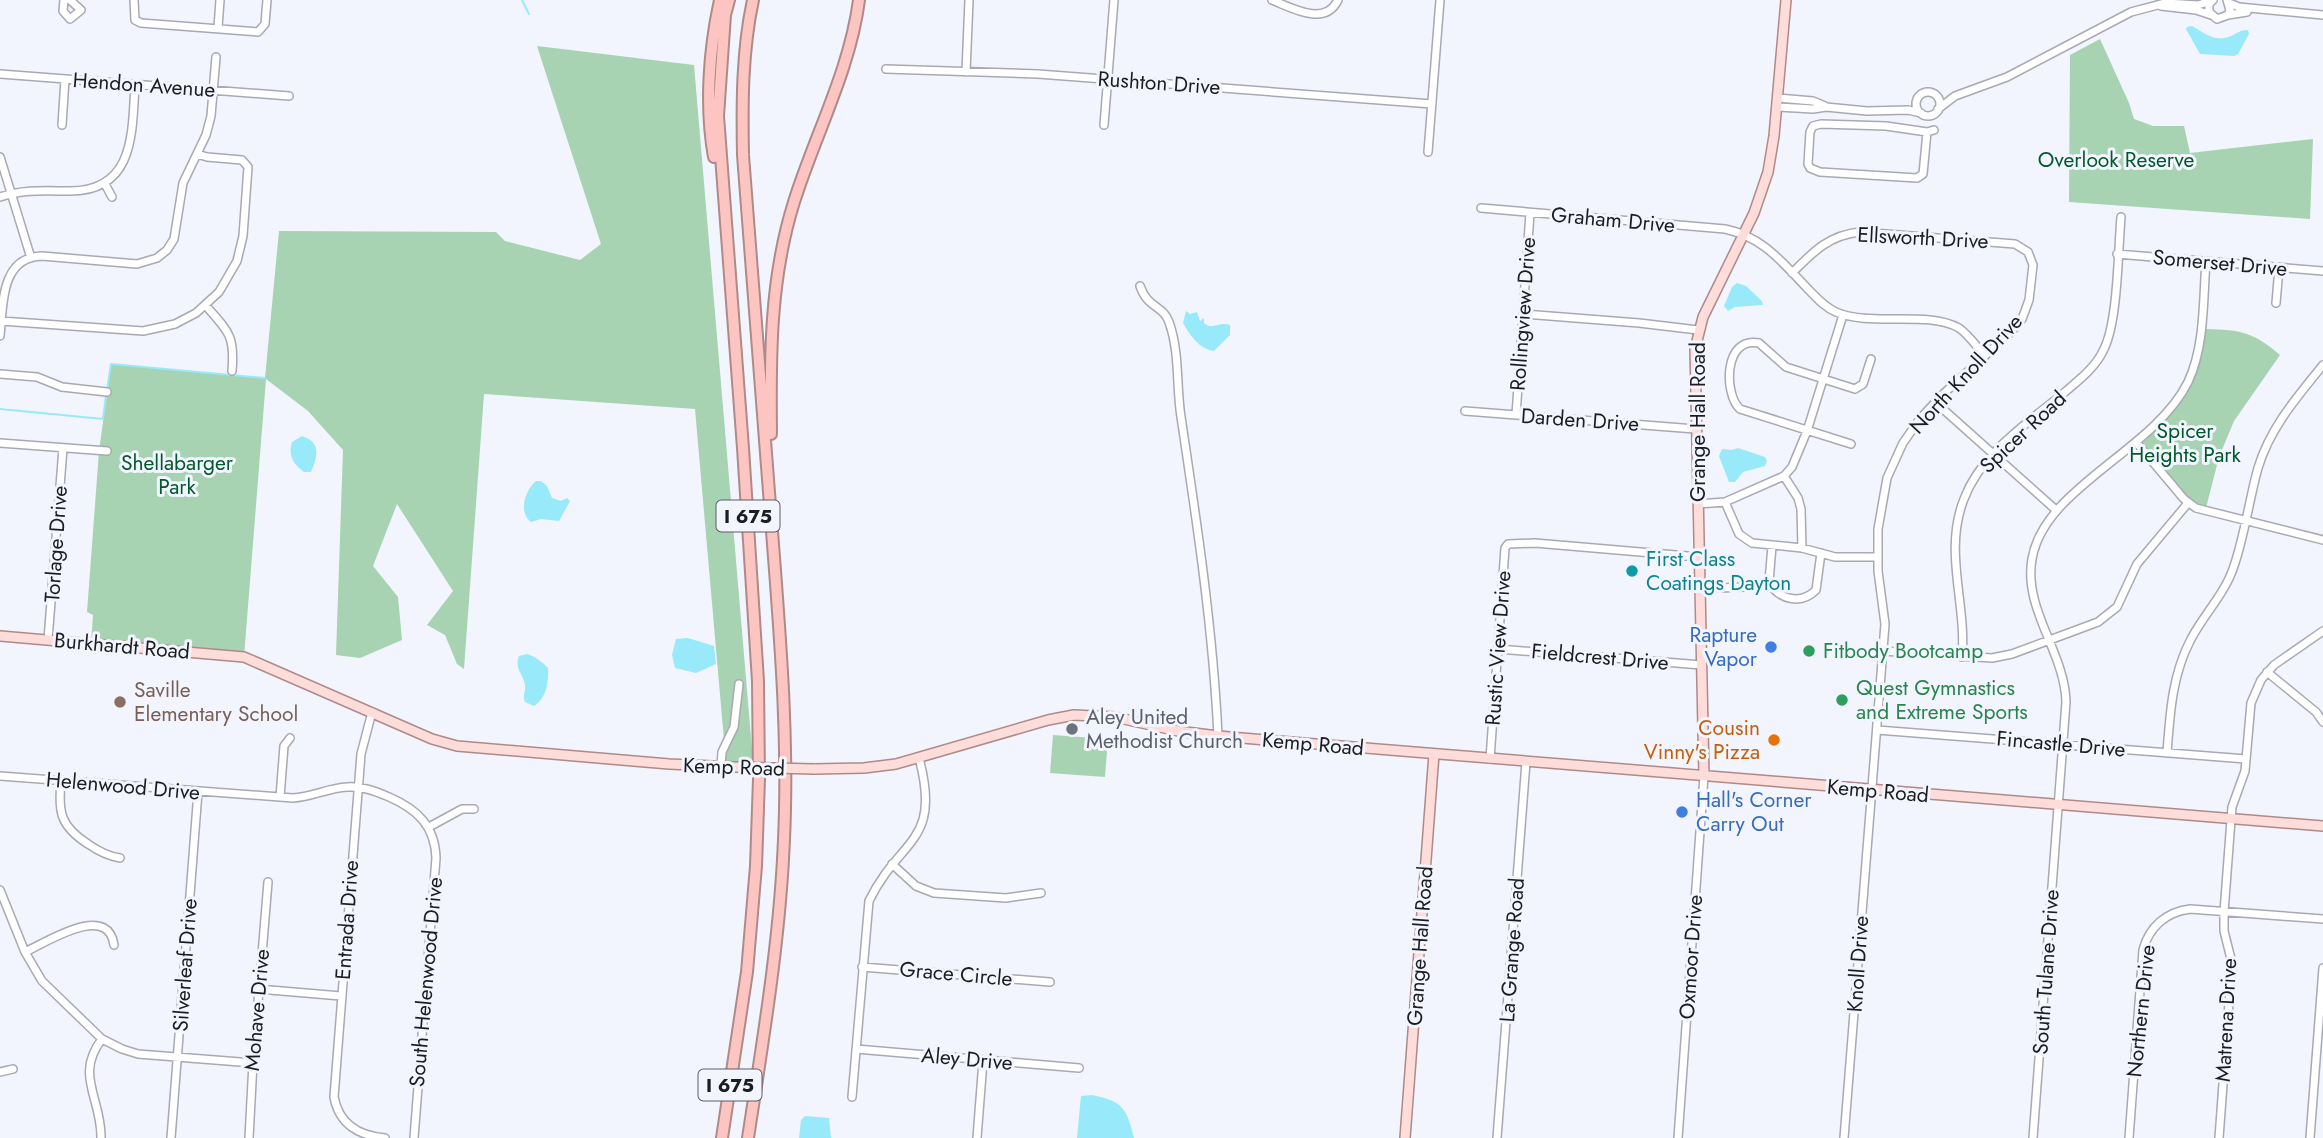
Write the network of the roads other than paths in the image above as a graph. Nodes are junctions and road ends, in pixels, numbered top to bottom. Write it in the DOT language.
graph roads {
  1 [pos="64,0"];
  2 [pos="70,0"];
  3 [pos="134,0"];
  4 [pos="220,0"];
  5 [pos="267,0"];
  6 [pos="720,0"];
  7 [pos="729,0"];
  8 [pos="753,0"];
  9 [pos="859,0"];
  10 [pos="969,0"];
  11 [pos="1114,0"];
  12 [pos="1272,0"];
  13 [pos="1338,0"];
  14 [pos="1440,0"];
  15 [pos="1786,0"];
  16 [pos="2212,1"];
  17 [pos="2227,1"];
  18 [pos="2161,6"];
  19 [pos="2289,13"];
  20 [pos="2211,15"];
  21 [pos="2228,15"];
  22 [pos="2323,15"];
  23 [pos="218,28"];
  24 [pos="216,57"];
  25 [pos="886,69"];
  26 [pos="966,72"];
  27 [pos="0,74"];
  28 [pos="65,79"];
  29 [pos="1108,79"];
  30 [pos="135,85"];
  31 [pos="214,90"];
  32 [pos="289,96"];
  33 [pos="1937,96"];
  34 [pos="1955,96"];
  35 [pos="1917,99"];
  36 [pos="1777,103"];
  37 [pos="1432,104"];
  38 [pos="1938,109"];
  39 [pos="1895,110"];
  40 [pos="1921,113"];
  41 [pos="62,125"];
  42 [pos="1104,125"];
  43 [pos="1930,131"];
  44 [pos="1428,152"];
  45 [pos="197,154"];
  46 [pos="0,157"];
  47 [pos="104,184"];
  48 [pos="11,194"];
  49 [pos="0,197"];
  50 [pos="112,197"];
  51 [pos="1481,208"];
  52 [pos="724,211"];
  53 [pos="1530,213"];
  54 [pos="2121,217"];
  55 [pos="1744,233"];
  56 [pos="2025,249"];
  57 [pos="2117,254"];
  58 [pos="31,258"];
  59 [pos="2206,261"];
  60 [pos="2279,268"];
  61 [pos="2323,271"];
  62 [pos="1792,272"];
  63 [pos="1140,286"];
  64 [pos="2276,303"];
  65 [pos="206,306"];
  66 [pos="1523,314"];
  67 [pos="1843,315"];
  68 [pos="1,321"];
  69 [pos="1698,330"];
  70 [pos="0,336"];
  71 [pos="1985,356"];
  72 [pos="1871,359"];
  73 [pos="2323,365"];
  74 [pos="232,371"];
  75 [pos="0,374"];
  76 [pos="1823,380"];
  77 [pos="107,393"];
  78 [pos="1936,402"];
  79 [pos="1465,411"];
  80 [pos="1516,415"];
  81 [pos="1695,429"];
  82 [pos="1807,431"];
  83 [pos="2136,442"];
  84 [pos="0,443"];
  85 [pos="1852,444"];
  86 [pos="63,448"];
  87 [pos="107,451"];
  88 [pos="1994,455"];
  89 [pos="1784,476"];
  90 [pos="1725,502"];
  91 [pos="2188,503"];
  92 [pos="1698,504"];
  93 [pos="2056,510"];
  94 [pos="771,517"];
  95 [pos="2245,522"];
  96 [pos="2323,540"];
  97 [pos="1772,546"];
  98 [pos="1802,548"];
  99 [pos="1821,553"];
  100 [pos="1699,557"];
  101 [pos="1878,557"];
  102 [pos="1769,582"];
  103 [pos="1719,587"];
  104 [pos="2323,631"];
  105 [pos="0,636"];
  106 [pos="48,640"];
  107 [pos="2050,640"];
  108 [pos="1498,649"];
  109 [pos="1883,651"];
  110 [pos="244,657"];
  111 [pos="1962,657"];
  112 [pos="1702,665"];
  113 [pos="2267,672"];
  114 [pos="739,684"];
  115 [pos="372,712"];
  116 [pos="2323,722"];
  117 [pos="1877,730"];
  118 [pos="1218,736"];
  119 [pos="290,738"];
  120 [pos="2063,745"];
  121 [pos="2167,753"];
  122 [pos="1434,754"];
  123 [pos="919,758"];
  124 [pos="2246,759"];
  125 [pos="1490,760"];
  126 [pos="1526,762"];
  127 [pos="720,767"];
  128 [pos="0,776"];
  129 [pos="1704,776"];
  130 [pos="61,780"];
  131 [pos="358,787"];
  132 [pos="1872,790"];
  133 [pos="198,792"];
  134 [pos="280,797"];
  135 [pos="2058,805"];
  136 [pos="474,809"];
  137 [pos="2231,819"];
  138 [pos="2323,826"];
  139 [pos="429,827"];
  140 [pos="120,858"];
  141 [pos="892,864"];
  142 [pos="268,882"];
  143 [pos="0,890"];
  144 [pos="1041,893"];
  145 [pos="2224,912"];
  146 [pos="2323,919"];
  147 [pos="114,945"];
  148 [pos="25,952"];
  149 [pos="862,967"];
  150 [pos="2323,968"];
  151 [pos="1050,982"];
  152 [pos="258,989"];
  153 [pos="341,996"];
  154 [pos="102,1039"];
  155 [pos="856,1049"];
  156 [pos="178,1057"];
  157 [pos="983,1061"];
  158 [pos="253,1063"];
  159 [pos="1079,1068"];
  160 [pos="13,1069"];
  161 [pos="0,1072"];
  162 [pos="852,1097"];
  163 [pos="101,1138"];
  164 [pos="171,1138"];
  165 [pos="249,1138"];
  166 [pos="385,1138"];
  167 [pos="414,1138"];
  168 [pos="722,1138"];
  169 [pos="748,1138"];
  170 [pos="977,1138"];
  171 [pos="1405,1138"];
  172 [pos="1497,1138"];
  173 [pos="1678,1138"];
  174 [pos="1844,1138"];
  175 [pos="2033,1138"];
  176 [pos="2129,1138"];
  177 [pos="2219,1138"];
  178 [pos="2310,1138"];
  1 -- 2 [label="street"];
  3 -- 23 [label="street"];
  4 -- 23 [label="street"];
  5 -- 23 [label="street"];
  6 -- 52 [label="highway"];
  7 -- 52 [label="highway, I 675"];
  8 -- 94 [label="highway, I 675"];
  9 -- 94 [label="highway"];
  10 -- 26 [label="street"];
  11 -- 29 [label="street"];
  12 -- 13 [label="street"];
  14 -- 37 [label="street"];
  15 -- 36 [label="main road, Grange Hall Road"];
  16 -- 18 [label="street"];
  16 -- 20 [label="street"];
  17 -- 19 [label="street"];
  17 -- 21 [label="street"];
  18 -- 20 [label="street"];
  18 -- 34 [label="street"];
  19 -- 21 [label="street"];
  19 -- 22 [label="street"];
  20 -- 21 [label="street"];
  24 -- 31 [label="street"];
  25 -- 26 [label="street, Rushton Drive"];
  26 -- 29 [label="street, Rushton Drive"];
  27 -- 28 [label="street, Hendon Avenue"];
  28 -- 30 [label="street, Hendon Avenue"];
  28 -- 41 [label="street"];
  29 -- 37 [label="street, Rushton Drive"];
  29 -- 42 [label="street"];
  30 -- 31 [label="street, Hendon Avenue"];
  30 -- 47 [label="street"];
  31 -- 32 [label="street, Hendon Avenue"];
  31 -- 45 [label="street"];
  33 -- 34 [label="street"];
  33 -- 35 [label="street"];
  33 -- 38 [label="street"];
  34 -- 38 [label="street"];
  35 -- 39 [label="street"];
  35 -- 40 [label="street"];
  36 -- 39 [label="street"];
  36 -- 55 [label="main road, Grange Hall Road"];
  37 -- 44 [label="street"];
  38 -- 40 [label="street"];
  39 -- 40 [label="street"];
  43 -- 43 [label="street"];
  45 -- 58 [label="street"];
  45 -- 65 [label="street"];
  46 -- 48 [label="street"];
  47 -- 48 [label="street"];
  47 -- 50 [label="street"];
  48 -- 49 [label="street"];
  48 -- 58 [label="street"];
  51 -- 53 [label="street, Graham Drive"];
  52 -- 168 [label="highway, I 675"];
  53 -- 55 [label="street, Graham Drive"];
  53 -- 66 [label="street, Rollingview Drive"];
  54 -- 57 [label="street, Spicer Road"];
  55 -- 62 [label="street"];
  55 -- 69 [label="main road, Grange Hall Road"];
  56 -- 62 [label="street, Ellsworth Drive"];
  56 -- 71 [label="street, North Knoll Drive"];
  57 -- 59 [label="street, Somerset Drive"];
  57 -- 88 [label="street, Spicer Road"];
  58 -- 68 [label="street"];
  59 -- 60 [label="street, Somerset Drive"];
  59 -- 83 [label="street, South Tulane Drive"];
  60 -- 61 [label="street, Somerset Drive"];
  60 -- 64 [label="street"];
  62 -- 67 [label="street"];
  63 -- 118 [label="street"];
  65 -- 68 [label="street"];
  65 -- 74 [label="street"];
  66 -- 69 [label="street"];
  66 -- 80 [label="street, Rollingview Drive"];
  67 -- 71 [label="street"];
  67 -- 76 [label="street"];
  68 -- 70 [label="street"];
  69 -- 81 [label="main road, Grange Hall Road"];
  71 -- 78 [label="street, North Knoll Drive"];
  72 -- 76 [label="street"];
  73 -- 95 [label="street"];
  75 -- 77 [label="street"];
  76 -- 82 [label="street"];
  76 -- 82 [label="street"];
  78 -- 88 [label="street"];
  78 -- 101 [label="street, North Knoll Drive"];
  79 -- 80 [label="street, Darden Drive"];
  80 -- 81 [label="street, Darden Drive"];
  81 -- 92 [label="main road, Grange Hall Road"];
  82 -- 85 [label="street"];
  82 -- 89 [label="street"];
  83 -- 91 [label="street"];
  83 -- 93 [label="street, South Tulane Drive"];
  84 -- 86 [label="street"];
  86 -- 87 [label="street"];
  86 -- 106 [label="street, Torlage Drive"];
  88 -- 93 [label="street"];
  88 -- 111 [label="street, Spicer Road"];
  89 -- 90 [label="street"];
  89 -- 98 [label="street"];
  90 -- 92 [label="street"];
  90 -- 97 [label="street"];
  91 -- 95 [label="street"];
  91 -- 107 [label="street"];
  92 -- 100 [label="main road, Grange Hall Road"];
  93 -- 107 [label="street, South Tulane Drive"];
  94 -- 169 [label="highway, I 675"];
  95 -- 96 [label="street"];
  95 -- 121 [label="street"];
  97 -- 98 [label="street"];
  97 -- 102 [label="street"];
  98 -- 99 [label="street"];
  99 -- 101 [label="street"];
  99 -- 102 [label="street"];
  100 -- 108 [label="street, Rustic View Drive"];
  100 -- 112 [label="main road, Grange Hall Road"];
  101 -- 109 [label="street, North Knoll Drive"];
  102 -- 103 [label="street"];
  104 -- 113 [label="street"];
  105 -- 106 [label="main road, Burkhardt Road"];
  106 -- 110 [label="main road, Burkhardt Road"];
  107 -- 111 [label="street"];
  107 -- 120 [label="street, South Tulane Drive"];
  108 -- 112 [label="street, Fieldcrest Drive"];
  108 -- 125 [label="street, Rustic View Drive"];
  109 -- 111 [label="street"];
  109 -- 117 [label="street, North Knoll Drive"];
  110 -- 115 [label="main road, Kemp Road"];
  112 -- 129 [label="main road, Grange Hall Road"];
  113 -- 116 [label="street"];
  113 -- 124 [label="street, Matrena Drive"];
  114 -- 127 [label="street"];
  115 -- 127 [label="main road, Kemp Road"];
  115 -- 131 [label="street, Entrada Drive"];
  117 -- 120 [label="street, Fincastle Drive"];
  117 -- 132 [label="street, North Knoll Drive"];
  118 -- 122 [label="main road, Kemp Road"];
  118 -- 123 [label="main road, Kemp Road"];
  119 -- 134 [label="street"];
  120 -- 121 [label="street, Fincastle Drive"];
  120 -- 135 [label="street, South Tulane Drive"];
  121 -- 124 [label="street, Fincastle Drive"];
  122 -- 125 [label="main road, Kemp Road"];
  122 -- 171 [label="main road, Grange Hall Road"];
  123 -- 127 [label="main road, Kemp Road, bridge"];
  123 -- 141 [label="street"];
  124 -- 137 [label="street, Matrena Drive"];
  125 -- 126 [label="main road, Kemp Road"];
  126 -- 129 [label="main road, Kemp Road"];
  126 -- 172 [label="street, La Grange Road"];
  128 -- 130 [label="street, Helenwood Drive"];
  129 -- 132 [label="main road, Kemp Road"];
  129 -- 173 [label="street, Oxmoor Drive"];
  130 -- 133 [label="street, Helenwood Drive"];
  130 -- 140 [label="street"];
  131 -- 134 [label="street, Helenwood Drive"];
  131 -- 139 [label="street"];
  131 -- 153 [label="street, Entrada Drive"];
  132 -- 135 [label="main road, Kemp Road"];
  132 -- 174 [label="street, Knoll Drive"];
  133 -- 134 [label="street, Helenwood Drive"];
  133 -- 156 [label="street, Silverleaf Drive"];
  135 -- 137 [label="main road, Kemp Road"];
  135 -- 175 [label="street, South Tulane Drive"];
  136 -- 139 [label="street"];
  137 -- 138 [label="main road, Kemp Road"];
  137 -- 145 [label="street, Matrena Drive"];
  139 -- 167 [label="street, South Helenwood Drive"];
  141 -- 144 [label="street"];
  141 -- 149 [label="street"];
  142 -- 152 [label="street, Mohave Drive"];
  143 -- 148 [label="street"];
  145 -- 146 [label="street"];
  145 -- 176 [label="street, Northern Drive"];
  145 -- 177 [label="street, Matrena Drive"];
  147 -- 148 [label="street"];
  148 -- 154 [label="street"];
  149 -- 151 [label="street, Grace Circle"];
  149 -- 155 [label="street"];
  150 -- 178 [label="street"];
  152 -- 153 [label="street"];
  152 -- 158 [label="street, Mohave Drive"];
  153 -- 166 [label="street, Entrada Drive"];
  154 -- 156 [label="street"];
  154 -- 163 [label="street"];
  155 -- 157 [label="street, Aley Drive"];
  155 -- 162 [label="street"];
  156 -- 158 [label="street"];
  156 -- 164 [label="street, Silverleaf Drive"];
  157 -- 159 [label="street, Aley Drive"];
  157 -- 170 [label="street"];
  158 -- 165 [label="street, Mohave Drive"];
  160 -- 161 [label="street"];
}
